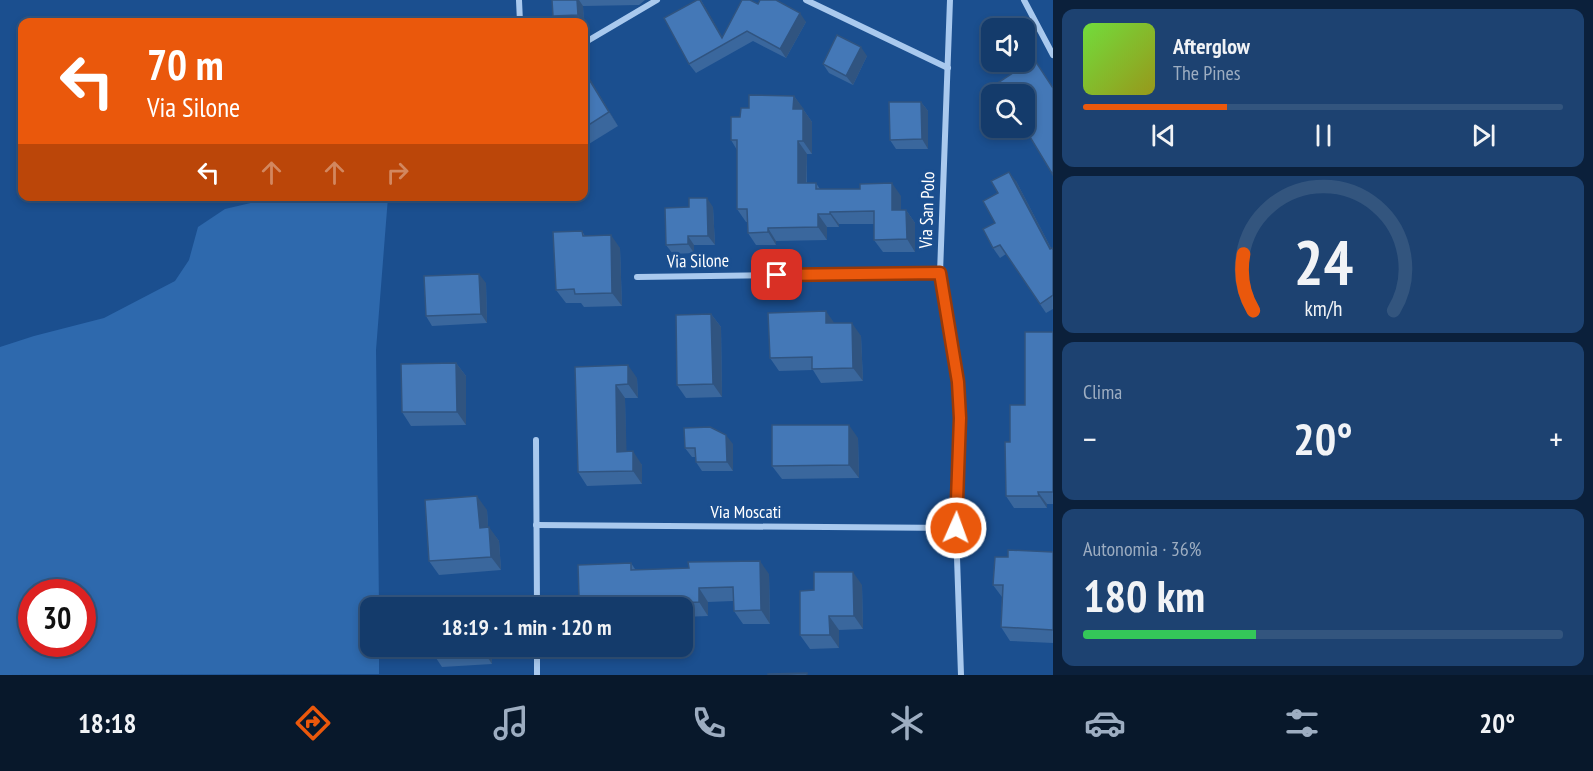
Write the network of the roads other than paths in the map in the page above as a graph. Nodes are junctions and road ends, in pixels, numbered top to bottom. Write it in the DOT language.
graph roads {
  1 [pos="519,0"];
  2 [pos="657,0"];
  3 [pos="806,0"];
  4 [pos="950,0"];
  5 [pos="1024,0"];
  6 [pos="520,18"];
  7 [pos="588,41"];
  8 [pos="1053,55"];
  9 [pos="948,68"];
  10 [pos="940,273"];
  11 [pos="637,277"];
  12 [pos="536,440"];
  13 [pos="536,525"];
  14 [pos="956,528"];
  15 [pos="537,597"];
  16 [pos="537,657"];
  17 [pos="537,675"];
  18 [pos="961,675"];
  1 -- 6 [label="street"];
  2 -- 7 [label="street"];
  3 -- 9 [label="street"];
  4 -- 9 [label="street, Via San Polo"];
  5 -- 8 [label="street"];
  9 -- 10 [label="street, Via San Polo"];
  10 -- 11 [label="street, Via Silone"];
  10 -- 14 [label="street, Via San Polo"];
  12 -- 13 [label="street"];
  13 -- 14 [label="street, Via Moscati"];
  13 -- 15 [label="street"];
  14 -- 18 [label="street, Via San Polo"];
  16 -- 17 [label="street"];
}
